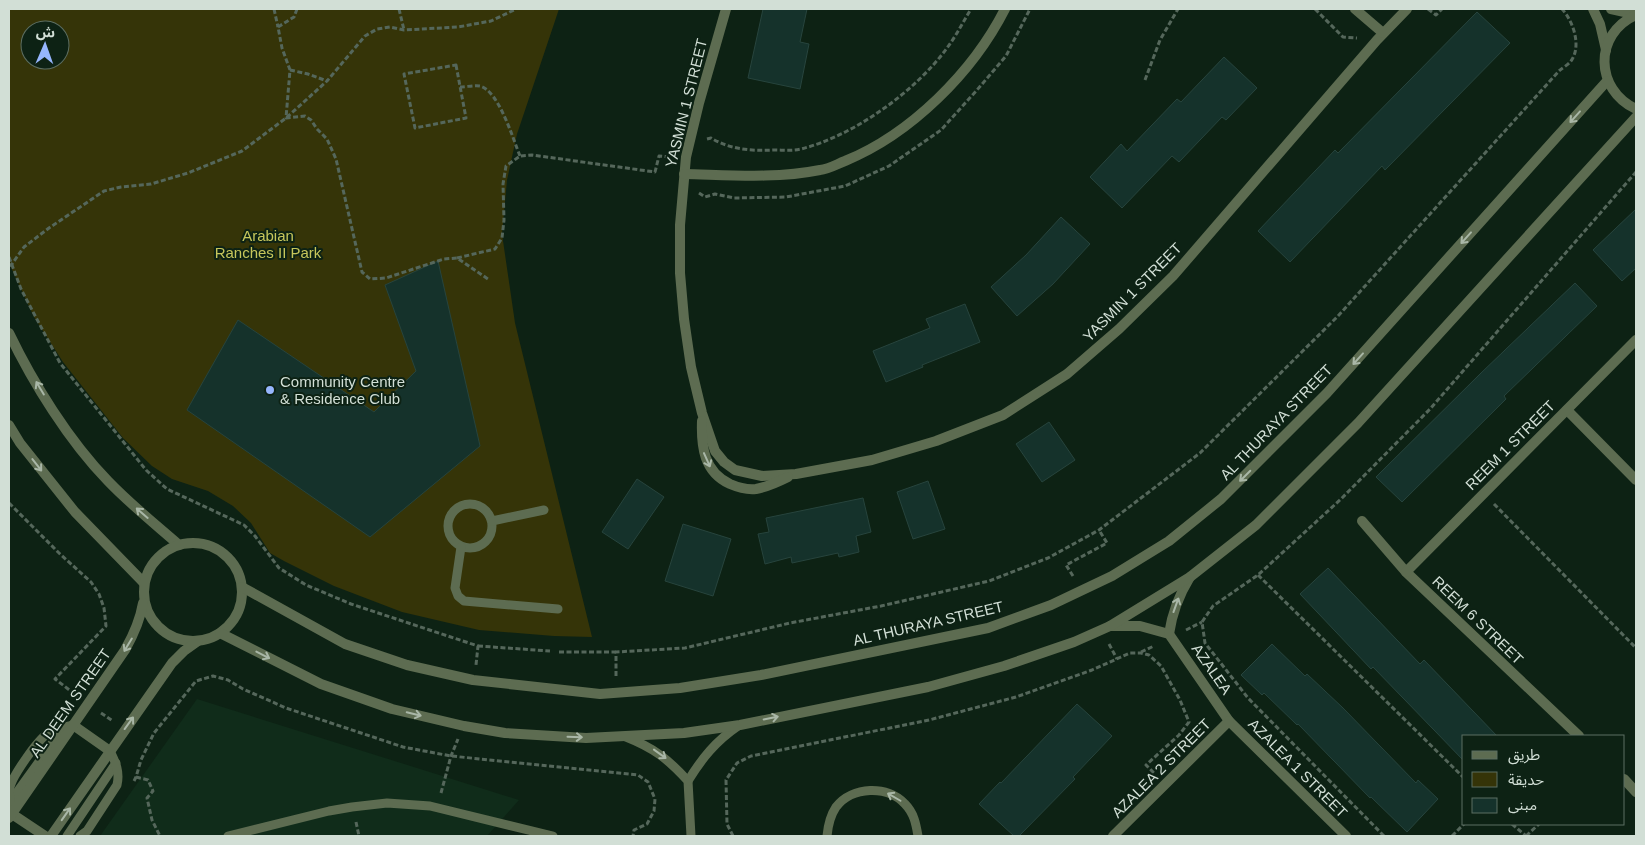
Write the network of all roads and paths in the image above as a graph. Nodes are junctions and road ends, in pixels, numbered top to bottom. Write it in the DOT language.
graph roads {
  1 [pos="274,9"];
  2 [pos="297,9"];
  3 [pos="399,9"];
  4 [pos="516,9"];
  5 [pos="726,9"];
  6 [pos="971,9"];
  7 [pos="1004,9"];
  8 [pos="1178,9"];
  9 [pos="1315,9"];
  10 [pos="1355,9"];
  11 [pos="1407,9"];
  12 [pos="1428,9"];
  13 [pos="1442,9"];
  14 [pos="1593,9"];
  15 [pos="1611,9"];
  16 [pos="1565,10"];
  17 [pos="1636,14"];
  18 [pos="278,27"];
  19 [pos="404,30"];
  20 [pos="1380,37"];
  21 [pos="1606,50"];
  22 [pos="290,70"];
  23 [pos="1145,80"];
  24 [pos="328,81"];
  25 [pos="1607,81"];
  26 [pos="460,87"];
  27 [pos="1636,110"];
  28 [pos="1636,117"];
  29 [pos="286,118"];
  30 [pos="689,144"];
  31 [pos="520,156"];
  32 [pos="686,157"];
  33 [pos="1636,172"];
  34 [pos="684,174"];
  35 [pos="9,257"];
  36 [pos="457,258"];
  37 [pos="10,265"];
  38 [pos="488,279"];
  39 [pos="9,333"];
  40 [pos="1636,340"];
  41 [pos="1566,410"];
  42 [pos="702,413"];
  43 [pos="9,425"];
  44 [pos="796,474"];
  45 [pos="1636,480"];
  46 [pos="1484,494"];
  47 [pos="9,503"];
  48 [pos="544,510"];
  49 [pos="492,521"];
  50 [pos="1362,521"];
  51 [pos="1099,530"];
  52 [pos="179,545"];
  53 [pos="461,547"];
  54 [pos="1406,572"];
  55 [pos="1258,575"];
  56 [pos="1190,577"];
  57 [pos="144,583"];
  58 [pos="242,587"];
  59 [pos="1081,592"];
  60 [pos="144,600"];
  61 [pos="558,609"];
  62 [pos="1110,626"];
  63 [pos="220,633"];
  64 [pos="1169,634"];
  65 [pos="198,641"];
  66 [pos="478,646"];
  67 [pos="1636,648"];
  68 [pos="550,651"];
  69 [pos="559,652"];
  70 [pos="616,652"];
  71 [pos="473,680"];
  72 [pos="616,693"];
  73 [pos="88,704"];
  74 [pos="1229,721"];
  75 [pos="740,725"];
  76 [pos="69,726"];
  77 [pos="464,726"];
  78 [pos="124,730"];
  79 [pos="1578,735"];
  80 [pos="626,736"];
  81 [pos="110,751"];
  82 [pos="451,756"];
  83 [pos="116,762"];
  84 [pos="1462,776"];
  85 [pos="136,777"];
  86 [pos="1625,780"];
  87 [pos="688,781"];
  88 [pos="132,785"];
  89 [pos="1165,785"];
  90 [pos="1636,792"];
  91 [pos="438,808"];
  92 [pos="10,816"];
  93 [pos="1463,825"];
  94 [pos="1513,825"];
  95 [pos="1538,825"];
  96 [pos="45,836"];
  97 [pos="51,836"];
  98 [pos="67,836"];
  99 [pos="80,836"];
  100 [pos="160,836"];
  101 [pos="228,836"];
  102 [pos="552,836"];
  103 [pos="633,836"];
  104 [pos="691,836"];
  105 [pos="733,836"];
  106 [pos="827,836"];
  107 [pos="918,836"];
  108 [pos="1113,836"];
  109 [pos="1346,836"];
  110 [pos="1384,836"];
  111 [pos="1452,836"];
  112 [pos="1526,836"];
  1 -- 18 [label="path"];
  2 -- 18 [label="path"];
  3 -- 19 [label="path"];
  4 -- 19 [label="path"];
  5 -- 30 [label="street, YASMIN 1 STREET"];
  6 -- 30 [label="path"];
  7 -- 34 [label="street"];
  8 -- 23 [label="path"];
  9 -- 20 [label="path"];
  10 -- 20 [label="street"];
  11 -- 20 [label="street, YASMIN 1 STREET"];
  12 -- 13 [label="path"];
  14 -- 21 [label="street"];
  15 -- 17 [label="street"];
  16 -- 51 [label="path"];
  17 -- 21 [label="street"];
  18 -- 22 [label="path"];
  19 -- 24 [label="path"];
  20 -- 44 [label="street, YASMIN 1 STREET"];
  21 -- 25 [label="street"];
  22 -- 24 [label="path"];
  22 -- 29 [label="path"];
  24 -- 29 [label="path"];
  25 -- 27 [label="street"];
  25 -- 59 [label="street, AL THURAYA STREET, one-way"];
  26 -- 26 [label="path"];
  26 -- 31 [label="path"];
  28 -- 56 [label="street"];
  29 -- 36 [label="path"];
  29 -- 37 [label="path"];
  30 -- 32 [label="street, YASMIN 1 STREET"];
  31 -- 32 [label="path"];
  31 -- 36 [label="path"];
  32 -- 34 [label="street, YASMIN 1 STREET"];
  33 -- 55 [label="path"];
  34 -- 42 [label="street, YASMIN 1 STREET"];
  35 -- 37 [label="path"];
  36 -- 38 [label="path"];
  37 -- 66 [label="path"];
  52 -- 39 [label="street, one-way"];
  40 -- 41 [label="street, REEM 1 STREET"];
  41 -- 45 [label="street"];
  41 -- 46 [label="street, REEM 1 STREET"];
  42 -- 44 [label="street, YASMIN 1 STREET"];
  42 -- 44 [label="street, YASMIN 1 STREET, one-way"];
  43 -- 57 [label="street, one-way"];
  46 -- 54 [label="street, REEM 1 STREET"];
  46 -- 67 [label="path"];
  47 -- 73 [label="path"];
  48 -- 49 [label="lane"];
  49 -- 53 [label="lane"];
  49 -- 53 [label="lane"];
  50 -- 54 [label="street, REEM 6 STREET"];
  51 -- 59 [label="path"];
  51 -- 70 [label="path"];
  52 -- 57 [label="street"];
  52 -- 58 [label="street"];
  53 -- 61 [label="lane"];
  54 -- 79 [label="street, REEM 6 STREET"];
  55 -- 84 [label="path"];
  55 -- 110 [label="path"];
  56 -- 62 [label="street"];
  64 -- 56 [label="street, one-way"];
  57 -- 60 [label="street"];
  58 -- 63 [label="street"];
  58 -- 71 [label="street, AL THURAYA STREET"];
  59 -- 72 [label="street, AL THURAYA STREET"];
  60 -- 65 [label="street"];
  60 -- 73 [label="street, AL DEEM STREET, one-way"];
  62 -- 64 [label="street"];
  75 -- 62 [label="street, one-way"];
  63 -- 65 [label="street"];
  63 -- 77 [label="street, one-way"];
  64 -- 74 [label="street, AZALEA"];
  78 -- 65 [label="street, one-way"];
  66 -- 68 [label="path"];
  66 -- 71 [label="path"];
  69 -- 70 [label="path"];
  70 -- 72 [label="path"];
  71 -- 72 [label="street, AL THURAYA STREET"];
  73 -- 76 [label="street, AL DEEM STREET"];
  73 -- 78 [label="path"];
  74 -- 89 [label="street, AZALEA 2 STREET"];
  74 -- 109 [label="street, AZALEA 1 STREET"];
  75 -- 80 [label="street"];
  75 -- 87 [label="lane"];
  76 -- 81 [label="street"];
  76 -- 92 [label="street, AL DEEM STREET"];
  76 -- 92 [label="lane"];
  77 -- 80 [label="street, one-way"];
  77 -- 82 [label="path"];
  78 -- 81 [label="street"];
  80 -- 87 [label="lane, one-way"];
  81 -- 83 [label="lane"];
  97 -- 81 [label="street, one-way"];
  82 -- 85 [label="path"];
  82 -- 91 [label="path"];
  82 -- 103 [label="path"];
  83 -- 98 [label="lane"];
  83 -- 99 [label="lane"];
  85 -- 88 [label="path"];
  85 -- 100 [label="path"];
  86 -- 90 [label="street"];
  87 -- 104 [label="lane"];
  89 -- 105 [label="path"];
  89 -- 108 [label="street, AZALEA 2 STREET"];
  91 -- 101 [label="lane"];
  91 -- 102 [label="lane"];
  92 -- 96 [label="street"];
  93 -- 111 [label="path"];
  94 -- 112 [label="path"];
  95 -- 112 [label="path"];
  107 -- 106 [label="lane, one-way"];
}
